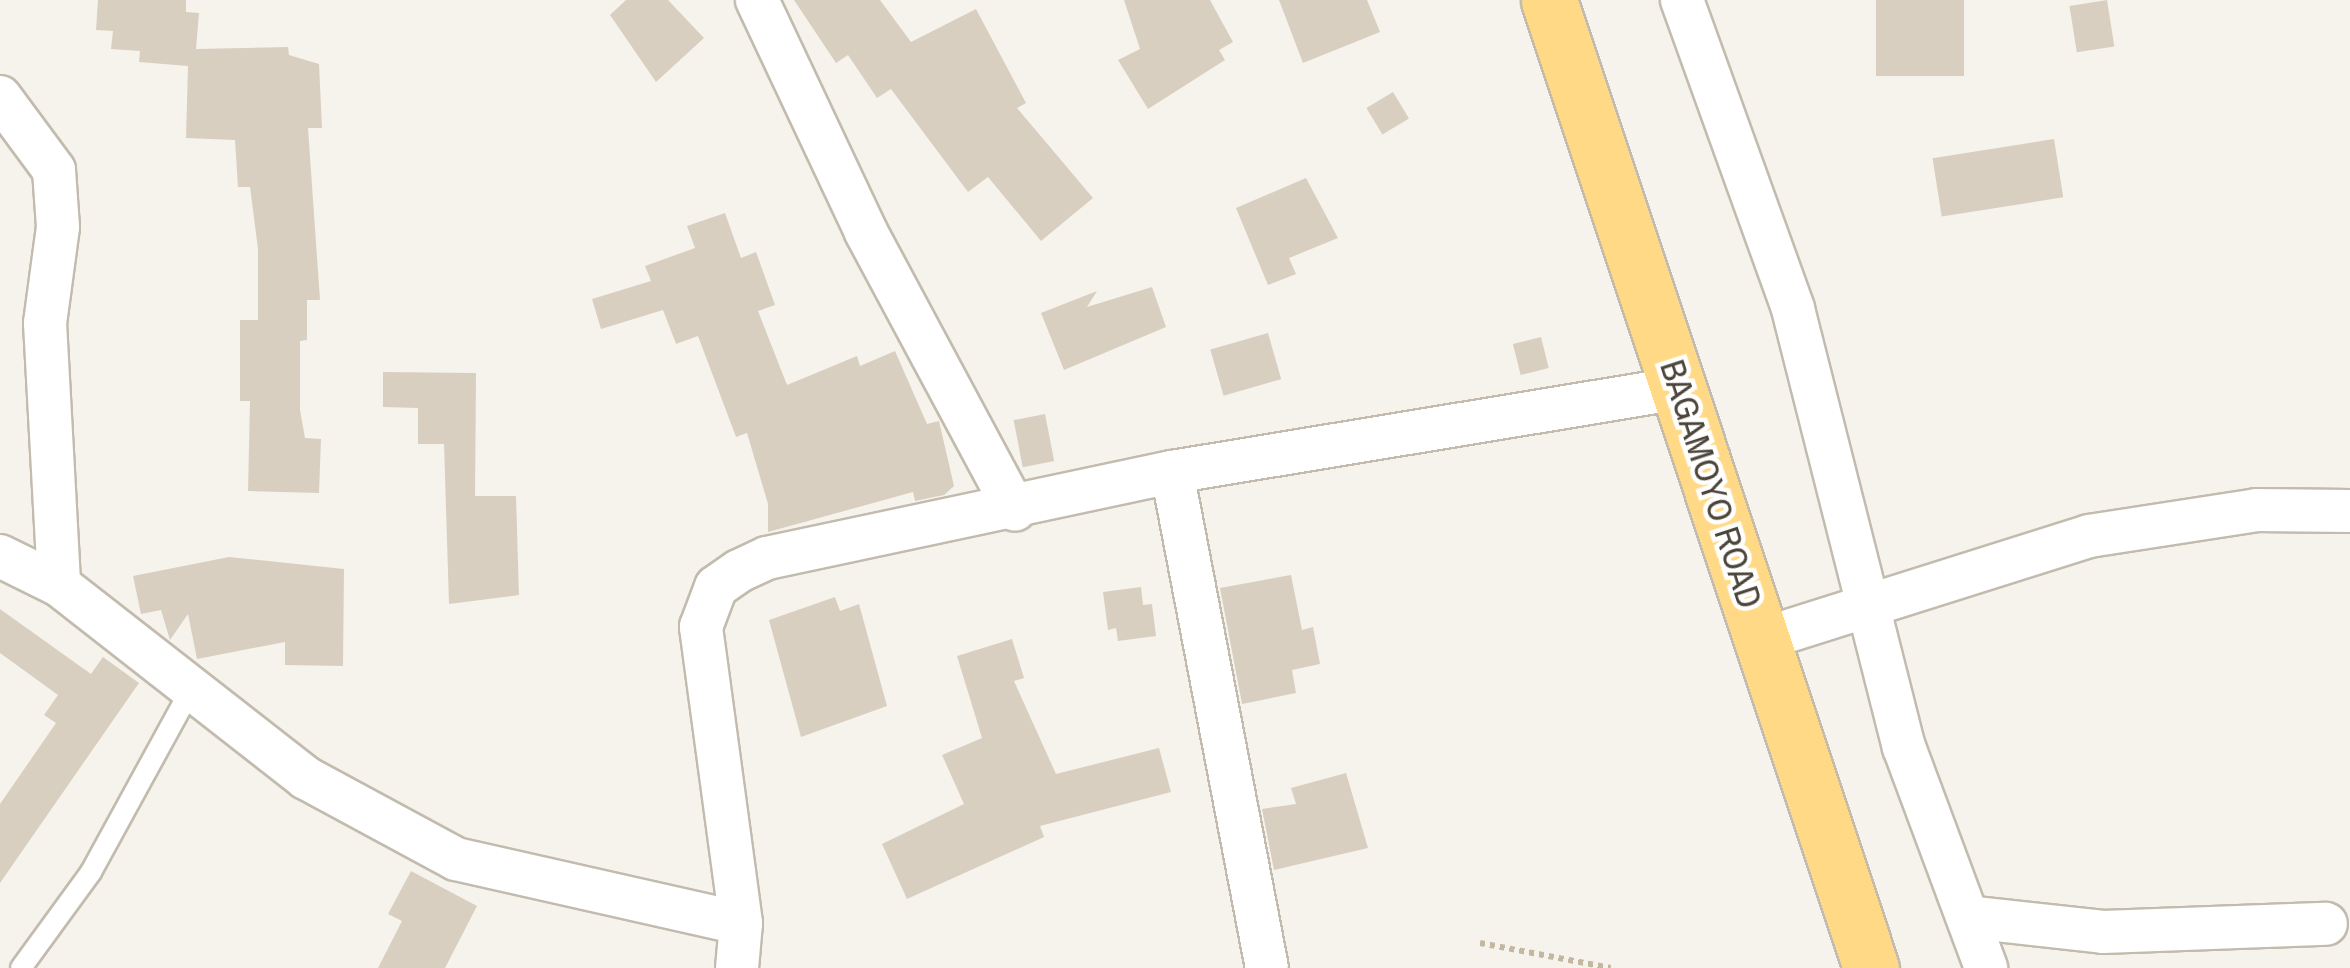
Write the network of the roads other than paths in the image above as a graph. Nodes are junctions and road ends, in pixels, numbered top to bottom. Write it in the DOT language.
graph roads {
  1 [pos="756,0"];
  2 [pos="1549,0"];
  3 [pos="1682,0"];
  4 [pos="0,97"];
  5 [pos="1680,388"];
  6 [pos="1172,472"];
  7 [pos="1015,510"];
  8 [pos="2350,512"];
  9 [pos="0,556"];
  10 [pos="59,585"];
  11 [pos="1868,606"];
  12 [pos="1763,639"];
  13 [pos="192,689"];
  14 [pos="1968,917"];
  15 [pos="740,923"];
  16 [pos="2326,924"];
  17 [pos="21,968"];
  18 [pos="737,968"];
  19 [pos="1267,968"];
  20 [pos="1871,968"];
  21 [pos="1986,968"];
  1 -- 7 [label="street"];
  2 -- 5 [label="highway, BAGAMOYO ROAD"];
  3 -- 11 [label="street"];
  4 -- 10 [label="street"];
  5 -- 6 [label="street"];
  5 -- 12 [label="highway, BAGAMOYO ROAD"];
  6 -- 7 [label="street"];
  6 -- 19 [label="street"];
  7 -- 15 [label="street"];
  8 -- 11 [label="street"];
  9 -- 10 [label="street"];
  10 -- 13 [label="street"];
  11 -- 12 [label="street"];
  11 -- 14 [label="street"];
  12 -- 20 [label="highway, BAGAMOYO ROAD"];
  13 -- 15 [label="street"];
  13 -- 17 [label="lane"];
  14 -- 16 [label="street"];
  14 -- 21 [label="street"];
  15 -- 18 [label="street"];
}
